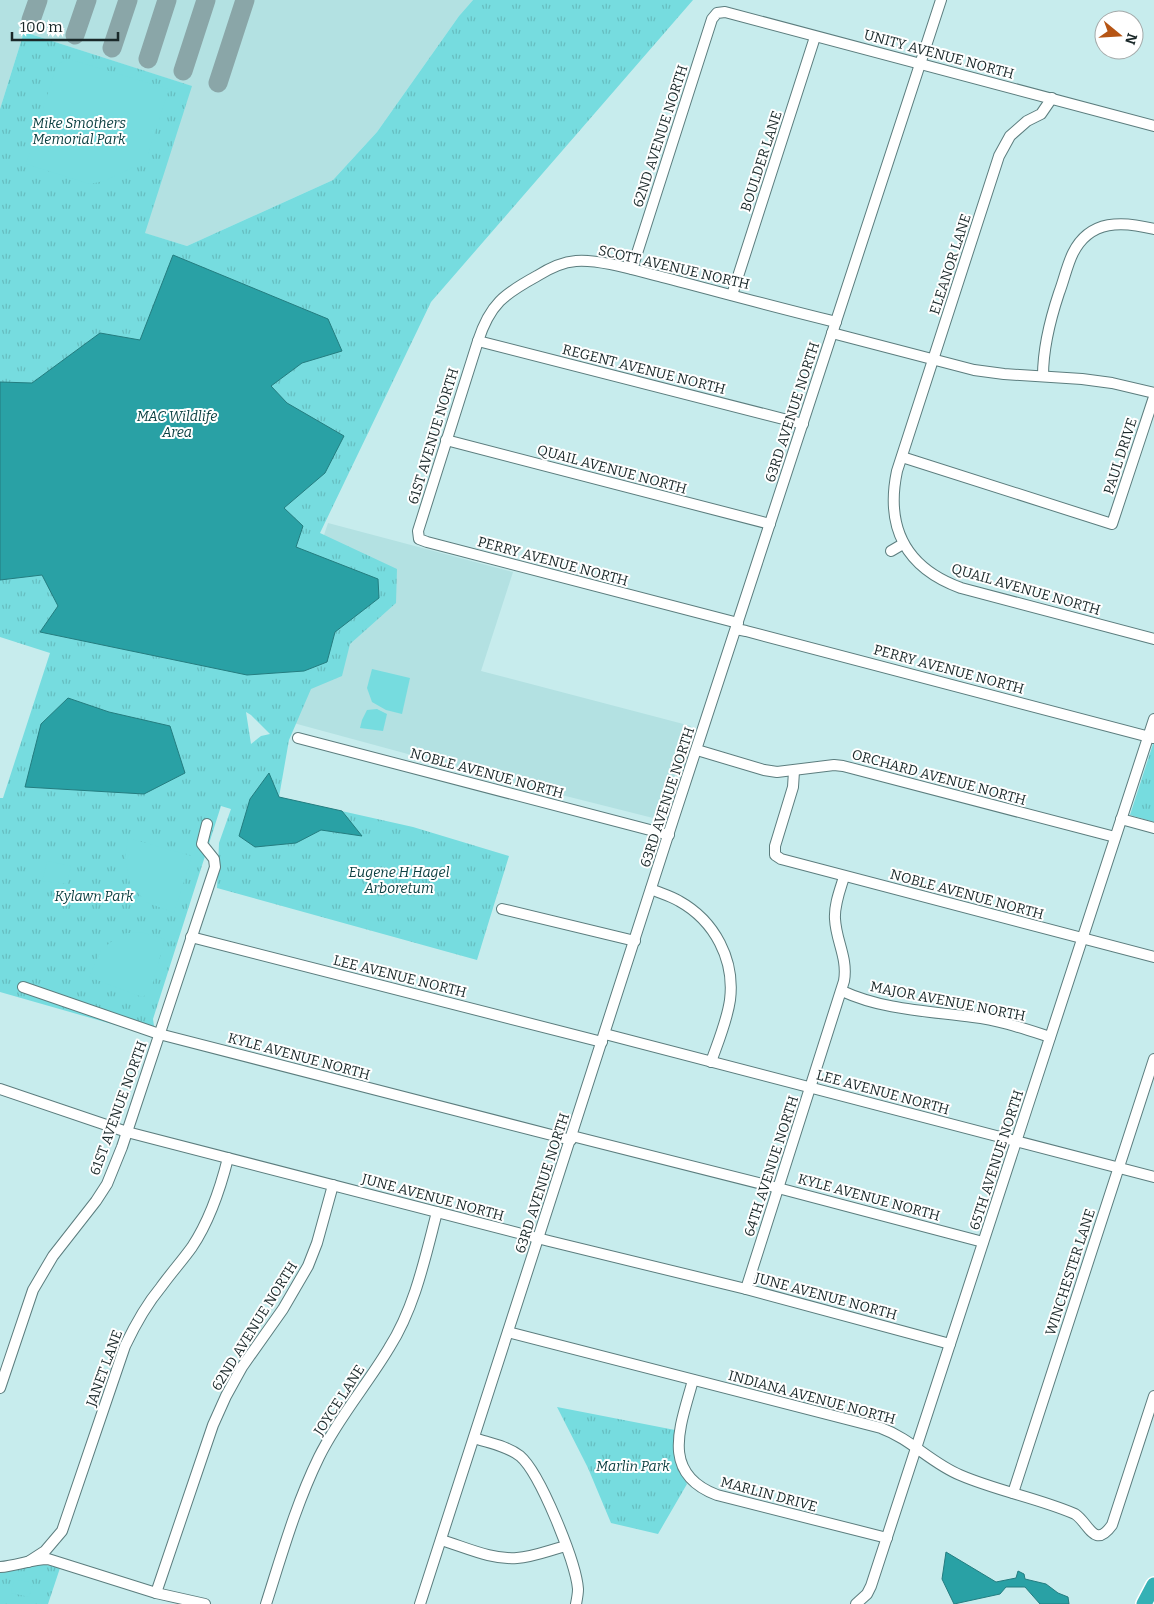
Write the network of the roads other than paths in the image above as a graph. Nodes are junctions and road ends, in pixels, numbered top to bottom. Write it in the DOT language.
graph roads {
  1 [pos="941,0"];
  2 [pos="717,13"];
  3 [pos="815,36"];
  4 [pos="920,64"];
  5 [pos="1052,98"];
  6 [pos="1154,126"];
  7 [pos="1154,229"];
  8 [pos="632,269"];
  9 [pos="732,295"];
  10 [pos="836,322"];
  11 [pos="832,333"];
  12 [pos="478,341"];
  13 [pos="933,360"];
  14 [pos="1043,376"];
  15 [pos="1154,395"];
  16 [pos="803,424"];
  17 [pos="446,440"];
  18 [pos="902,457"];
  19 [pos="770,524"];
  20 [pos="420,539"];
  21 [pos="903,544"];
  22 [pos="891,551"];
  23 [pos="737,626"];
  24 [pos="1154,639"];
  25 [pos="1154,719"];
  26 [pos="1151,737"];
  27 [pos="298,738"];
  28 [pos="697,750"];
  29 [pos="794,771"];
  30 [pos="1121,820"];
  31 [pos="207,824"];
  32 [pos="1154,828"];
  33 [pos="668,835"];
  34 [pos="1115,837"];
  35 [pos="844,877"];
  36 [pos="651,889"];
  37 [pos="502,908"];
  38 [pos="191,937"];
  39 [pos="1082,938"];
  40 [pos="635,941"];
  41 [pos="1154,957"];
  42 [pos="23,987"];
  43 [pos="842,991"];
  44 [pos="159,1034"];
  45 [pos="1050,1037"];
  46 [pos="604,1038"];
  47 [pos="1154,1059"];
  48 [pos="711,1062"];
  49 [pos="811,1087"];
  50 [pos="0,1089"];
  51 [pos="127,1132"];
  52 [pos="571,1138"];
  53 [pos="1016,1141"];
  54 [pos="228,1158"];
  55 [pos="1118,1168"];
  56 [pos="1154,1177"];
  57 [pos="334,1185"];
  58 [pos="778,1188"];
  59 [pos="437,1212"];
  60 [pos="539,1238"];
  61 [pos="983,1242"];
  62 [pos="746,1289"];
  63 [pos="508,1332"];
  64 [pos="950,1344"];
  65 [pos="3,1370"];
  66 [pos="692,1380"];
  67 [pos="0,1388"];
  68 [pos="1154,1396"];
  69 [pos="474,1438"];
  70 [pos="917,1447"];
  71 [pos="1012,1493"];
  72 [pos="887,1538"];
  73 [pos="441,1540"];
  74 [pos="566,1546"];
  75 [pos="28,1562"];
  76 [pos="0,1567"];
  77 [pos="1154,1585"];
  78 [pos="156,1593"];
  79 [pos="1154,1597"];
  80 [pos="204,1604"];
  81 [pos="266,1604"];
  82 [pos="420,1604"];
  83 [pos="576,1604"];
  84 [pos="856,1604"];
  85 [pos="1144,1604"];
  86 [pos="1151,1604"];
  1 -- 4 [label="street, 63RD AVENUE NORTH"];
  2 -- 3 [label="street, UNITY AVENUE NORTH"];
  2 -- 8 [label="street, 62ND AVENUE NORTH"];
  3 -- 4 [label="street, UNITY AVENUE NORTH"];
  3 -- 9 [label="street, BOULDER LANE"];
  4 -- 5 [label="street, UNITY AVENUE NORTH"];
  4 -- 10 [label="street, 63RD AVENUE NORTH"];
  5 -- 6 [label="street, UNITY AVENUE NORTH"];
  5 -- 13 [label="street, ELEANOR LANE"];
  7 -- 14 [label="street"];
  8 -- 9 [label="street, SCOTT AVENUE NORTH"];
  8 -- 12 [label="street, SCOTT AVENUE NORTH"];
  9 -- 10 [label="street, SCOTT AVENUE NORTH"];
  10 -- 11 [label="street, 63RD AVENUE NORTH"];
  11 -- 13 [label="street"];
  11 -- 16 [label="street, 63RD AVENUE NORTH"];
  12 -- 16 [label="street, REGENT AVENUE NORTH"];
  12 -- 17 [label="street, 61ST AVENUE NORTH"];
  13 -- 14 [label="street"];
  13 -- 18 [label="street, ELEANOR LANE"];
  14 -- 15 [label="street"];
  15 -- 18 [label="street, PAUL DRIVE"];
  16 -- 19 [label="street, 63RD AVENUE NORTH"];
  17 -- 19 [label="street, QUAIL AVENUE NORTH"];
  17 -- 20 [label="street, 61ST AVENUE NORTH"];
  18 -- 21 [label="street, QUAIL AVENUE NORTH"];
  19 -- 23 [label="street, 63RD AVENUE NORTH"];
  20 -- 23 [label="street, PERRY AVENUE NORTH"];
  21 -- 22 [label="street"];
  21 -- 24 [label="street, QUAIL AVENUE NORTH"];
  23 -- 26 [label="street, PERRY AVENUE NORTH"];
  23 -- 28 [label="street, 63RD AVENUE NORTH"];
  25 -- 26 [label="street, 65TH AVENUE NORTH"];
  26 -- 30 [label="street, 65TH AVENUE NORTH"];
  27 -- 33 [label="street, NOBLE AVENUE NORTH"];
  28 -- 29 [label="street, ORCHARD AVENUE NORTH"];
  28 -- 33 [label="street, 63RD AVENUE NORTH"];
  29 -- 34 [label="street, ORCHARD AVENUE NORTH"];
  29 -- 35 [label="street, NOBLE AVENUE NORTH"];
  30 -- 32 [label="street"];
  30 -- 34 [label="street, 65TH AVENUE NORTH"];
  31 -- 38 [label="street, 61ST AVENUE NORTH"];
  33 -- 36 [label="street, 63RD AVENUE NORTH"];
  34 -- 39 [label="street, 65TH AVENUE NORTH"];
  35 -- 39 [label="street, NOBLE AVENUE NORTH"];
  35 -- 43 [label="street, 64TH AVENUE NORTH"];
  36 -- 40 [label="street, 63RD AVENUE NORTH"];
  36 -- 48 [label="street"];
  37 -- 40 [label="street"];
  38 -- 44 [label="street, 61ST AVENUE NORTH"];
  38 -- 46 [label="street, LEE AVENUE NORTH"];
  39 -- 41 [label="street, NOBLE AVENUE NORTH"];
  39 -- 45 [label="street, 65TH AVENUE NORTH"];
  40 -- 46 [label="street, 63RD AVENUE NORTH"];
  42 -- 44 [label="street, KYLE AVENUE NORTH"];
  43 -- 45 [label="street, MAJOR AVENUE NORTH"];
  43 -- 49 [label="street, 64TH AVENUE NORTH"];
  44 -- 51 [label="street, 61ST AVENUE NORTH"];
  44 -- 52 [label="street, KYLE AVENUE NORTH"];
  45 -- 53 [label="street, 65TH AVENUE NORTH"];
  46 -- 48 [label="street, LEE AVENUE NORTH"];
  46 -- 52 [label="street, 63RD AVENUE NORTH"];
  47 -- 55 [label="street, WINCHESTER LANE"];
  48 -- 49 [label="street, LEE AVENUE NORTH"];
  49 -- 53 [label="street, LEE AVENUE NORTH"];
  49 -- 58 [label="street, 64TH AVENUE NORTH"];
  50 -- 51 [label="street, JUNE AVENUE NORTH"];
  51 -- 54 [label="street, JUNE AVENUE NORTH"];
  51 -- 65 [label="street, 61ST AVENUE NORTH"];
  52 -- 58 [label="street, KYLE AVENUE NORTH"];
  52 -- 60 [label="street, 63RD AVENUE NORTH"];
  53 -- 55 [label="street, LEE AVENUE NORTH"];
  53 -- 61 [label="street, 65TH AVENUE NORTH"];
  54 -- 57 [label="street, JUNE AVENUE NORTH"];
  54 -- 75 [label="street, JANET LANE"];
  55 -- 56 [label="street, LEE AVENUE NORTH"];
  55 -- 71 [label="street, WINCHESTER LANE"];
  57 -- 59 [label="street, JUNE AVENUE NORTH"];
  57 -- 78 [label="street, 62ND AVENUE NORTH"];
  58 -- 61 [label="street, KYLE AVENUE NORTH"];
  58 -- 62 [label="street, 64TH AVENUE NORTH"];
  59 -- 60 [label="street, JUNE AVENUE NORTH"];
  59 -- 81 [label="street, JOYCE LANE"];
  60 -- 62 [label="street, JUNE AVENUE NORTH"];
  60 -- 63 [label="street, 63RD AVENUE NORTH"];
  61 -- 64 [label="street, 65TH AVENUE NORTH"];
  62 -- 64 [label="street, JUNE AVENUE NORTH"];
  63 -- 66 [label="street, INDIANA AVENUE NORTH"];
  63 -- 69 [label="street, 63RD AVENUE NORTH"];
  64 -- 70 [label="street, 65TH AVENUE NORTH"];
  65 -- 67 [label="street, 61ST AVENUE NORTH"];
  66 -- 70 [label="street, INDIANA AVENUE NORTH"];
  66 -- 72 [label="street, MARLIN DRIVE"];
  68 -- 71 [label="street, INDIANA AVENUE NORTH"];
  69 -- 73 [label="street, 63RD AVENUE NORTH"];
  69 -- 74 [label="street"];
  70 -- 71 [label="street, INDIANA AVENUE NORTH"];
  70 -- 72 [label="street, 65TH AVENUE NORTH"];
  72 -- 84 [label="street, 65TH AVENUE NORTH"];
  73 -- 74 [label="street"];
  73 -- 82 [label="street, 63RD AVENUE NORTH"];
  74 -- 83 [label="street"];
  75 -- 76 [label="street"];
  75 -- 78 [label="street"];
  77 -- 85 [label="highway"];
  78 -- 80 [label="street"];
  79 -- 86 [label="highway"];
}
